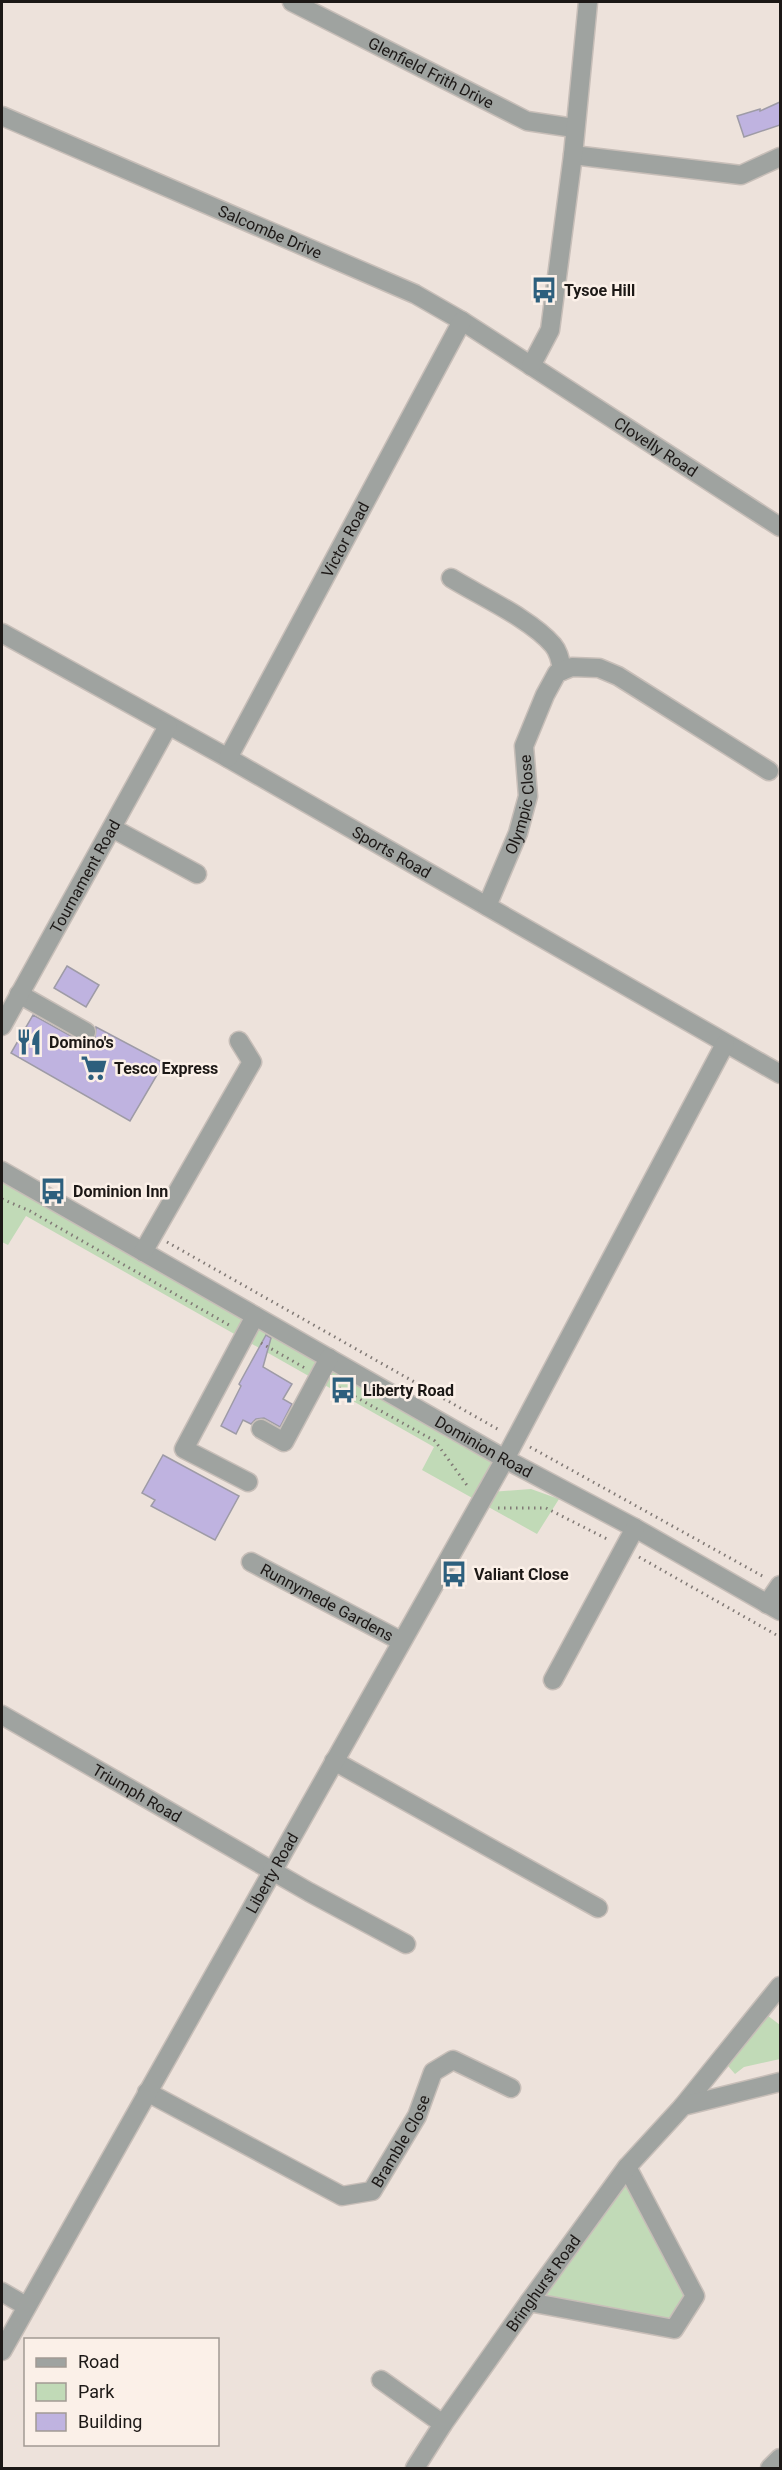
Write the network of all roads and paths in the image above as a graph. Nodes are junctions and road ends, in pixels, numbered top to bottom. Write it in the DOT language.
graph roads {
  1 [pos="295,2"];
  2 [pos="588,2"];
  3 [pos="2,116"];
  4 [pos="574,128"];
  5 [pos="573,155"];
  6 [pos="780,157"];
  7 [pos="462,321"];
  8 [pos="531,366"];
  9 [pos="780,527"];
  10 [pos="451,578"];
  11 [pos="2,633"];
  12 [pos="562,671"];
  13 [pos="168,726"];
  14 [pos="228,758"];
  15 [pos="769,771"];
  16 [pos="112,828"];
  17 [pos="197,874"];
  18 [pos="487,906"];
  19 [pos="19,994"];
  20 [pos="2,1026"];
  21 [pos="86,1032"];
  22 [pos="239,1041"];
  23 [pos="725,1044"];
  24 [pos="780,1074"];
  25 [pos="2,1172"];
  26 [pos="153,1234"];
  27 [pos="143,1252"];
  28 [pos="255,1316"];
  29 [pos="329,1358"];
  30 [pos="261,1429"];
  31 [pos="514,1439"];
  32 [pos="505,1459"];
  33 [pos="248,1482"];
  34 [pos="635,1528"];
  35 [pos="251,1562"];
  36 [pos="780,1585"];
  37 [pos="774,1608"];
  38 [pos="401,1641"];
  39 [pos="553,1680"];
  40 [pos="2,1715"];
  41 [pos="334,1761"];
  42 [pos="272,1870"];
  43 [pos="598,1908"];
  44 [pos="406,1944"];
  45 [pos="780,1986"];
  46 [pos="780,2082"];
  47 [pos="511,2088"];
  48 [pos="147,2092"];
  49 [pos="683,2106"];
  50 [pos="627,2168"];
  51 [pos="2,2292"];
  52 [pos="529,2302"];
  53 [pos="26,2306"];
  54 [pos="2,2351"];
  55 [pos="381,2380"];
  56 [pos="443,2424"];
  57 [pos="780,2458"];
  58 [pos="415,2469"];
  59 [pos="770,2469"];
  1 -- 4 [label="street, Glenfield Frith Drive"];
  2 -- 4 [label="street"];
  3 -- 7 [label="street, Salcombe Drive"];
  4 -- 5 [label="street"];
  5 -- 6 [label="street"];
  5 -- 8 [label="street"];
  7 -- 8 [label="street, Salcombe Drive"];
  7 -- 14 [label="street, Victor Road"];
  8 -- 9 [label="street, Clovelly Road"];
  10 -- 12 [label="street"];
  11 -- 13 [label="street, Sports Road"];
  12 -- 15 [label="street"];
  12 -- 18 [label="street, Olympic Close"];
  13 -- 14 [label="street, Sports Road"];
  13 -- 16 [label="street, Tournament Road"];
  14 -- 18 [label="street, Sports Road"];
  16 -- 17 [label="street"];
  16 -- 19 [label="street, Tournament Road"];
  18 -- 23 [label="street, Sports Road"];
  19 -- 20 [label="street, Tournament Road"];
  19 -- 21 [label="street"];
  22 -- 26 [label="street"];
  23 -- 24 [label="street, Sports Road"];
  23 -- 31 [label="street, Liberty Road"];
  25 -- 27 [label="street, Dominion Road"];
  26 -- 27 [label="street"];
  26 -- 31 [label="path"];
  27 -- 28 [label="street, Dominion Road"];
  28 -- 29 [label="street, Dominion Road"];
  28 -- 33 [label="street"];
  29 -- 30 [label="street"];
  29 -- 32 [label="street, Dominion Road"];
  31 -- 32 [label="street, Liberty Road"];
  31 -- 36 [label="path"];
  32 -- 34 [label="street, Dominion Road"];
  32 -- 38 [label="street, Liberty Road"];
  34 -- 37 [label="street, Dominion Road"];
  34 -- 39 [label="street"];
  35 -- 38 [label="street, Runnymede Gardens"];
  36 -- 37 [label="street"];
  38 -- 41 [label="street, Liberty Road"];
  40 -- 42 [label="street, Triumph Road"];
  41 -- 42 [label="street, Liberty Road"];
  41 -- 43 [label="street"];
  42 -- 44 [label="street, Triumph Road"];
  42 -- 48 [label="street, Liberty Road"];
  45 -- 49 [label="street, Bringhurst Road"];
  46 -- 49 [label="street"];
  47 -- 48 [label="street, Bramble Close"];
  48 -- 53 [label="street, Liberty Road"];
  49 -- 50 [label="street, Bringhurst Road"];
  50 -- 52 [label="street, Bringhurst Road"];
  50 -- 52 [label="street"];
  51 -- 53 [label="street"];
  52 -- 56 [label="street, Bringhurst Road"];
  53 -- 54 [label="street, Liberty Road"];
  55 -- 56 [label="street"];
  56 -- 58 [label="street, Bringhurst Road"];
  57 -- 59 [label="street"];
}
